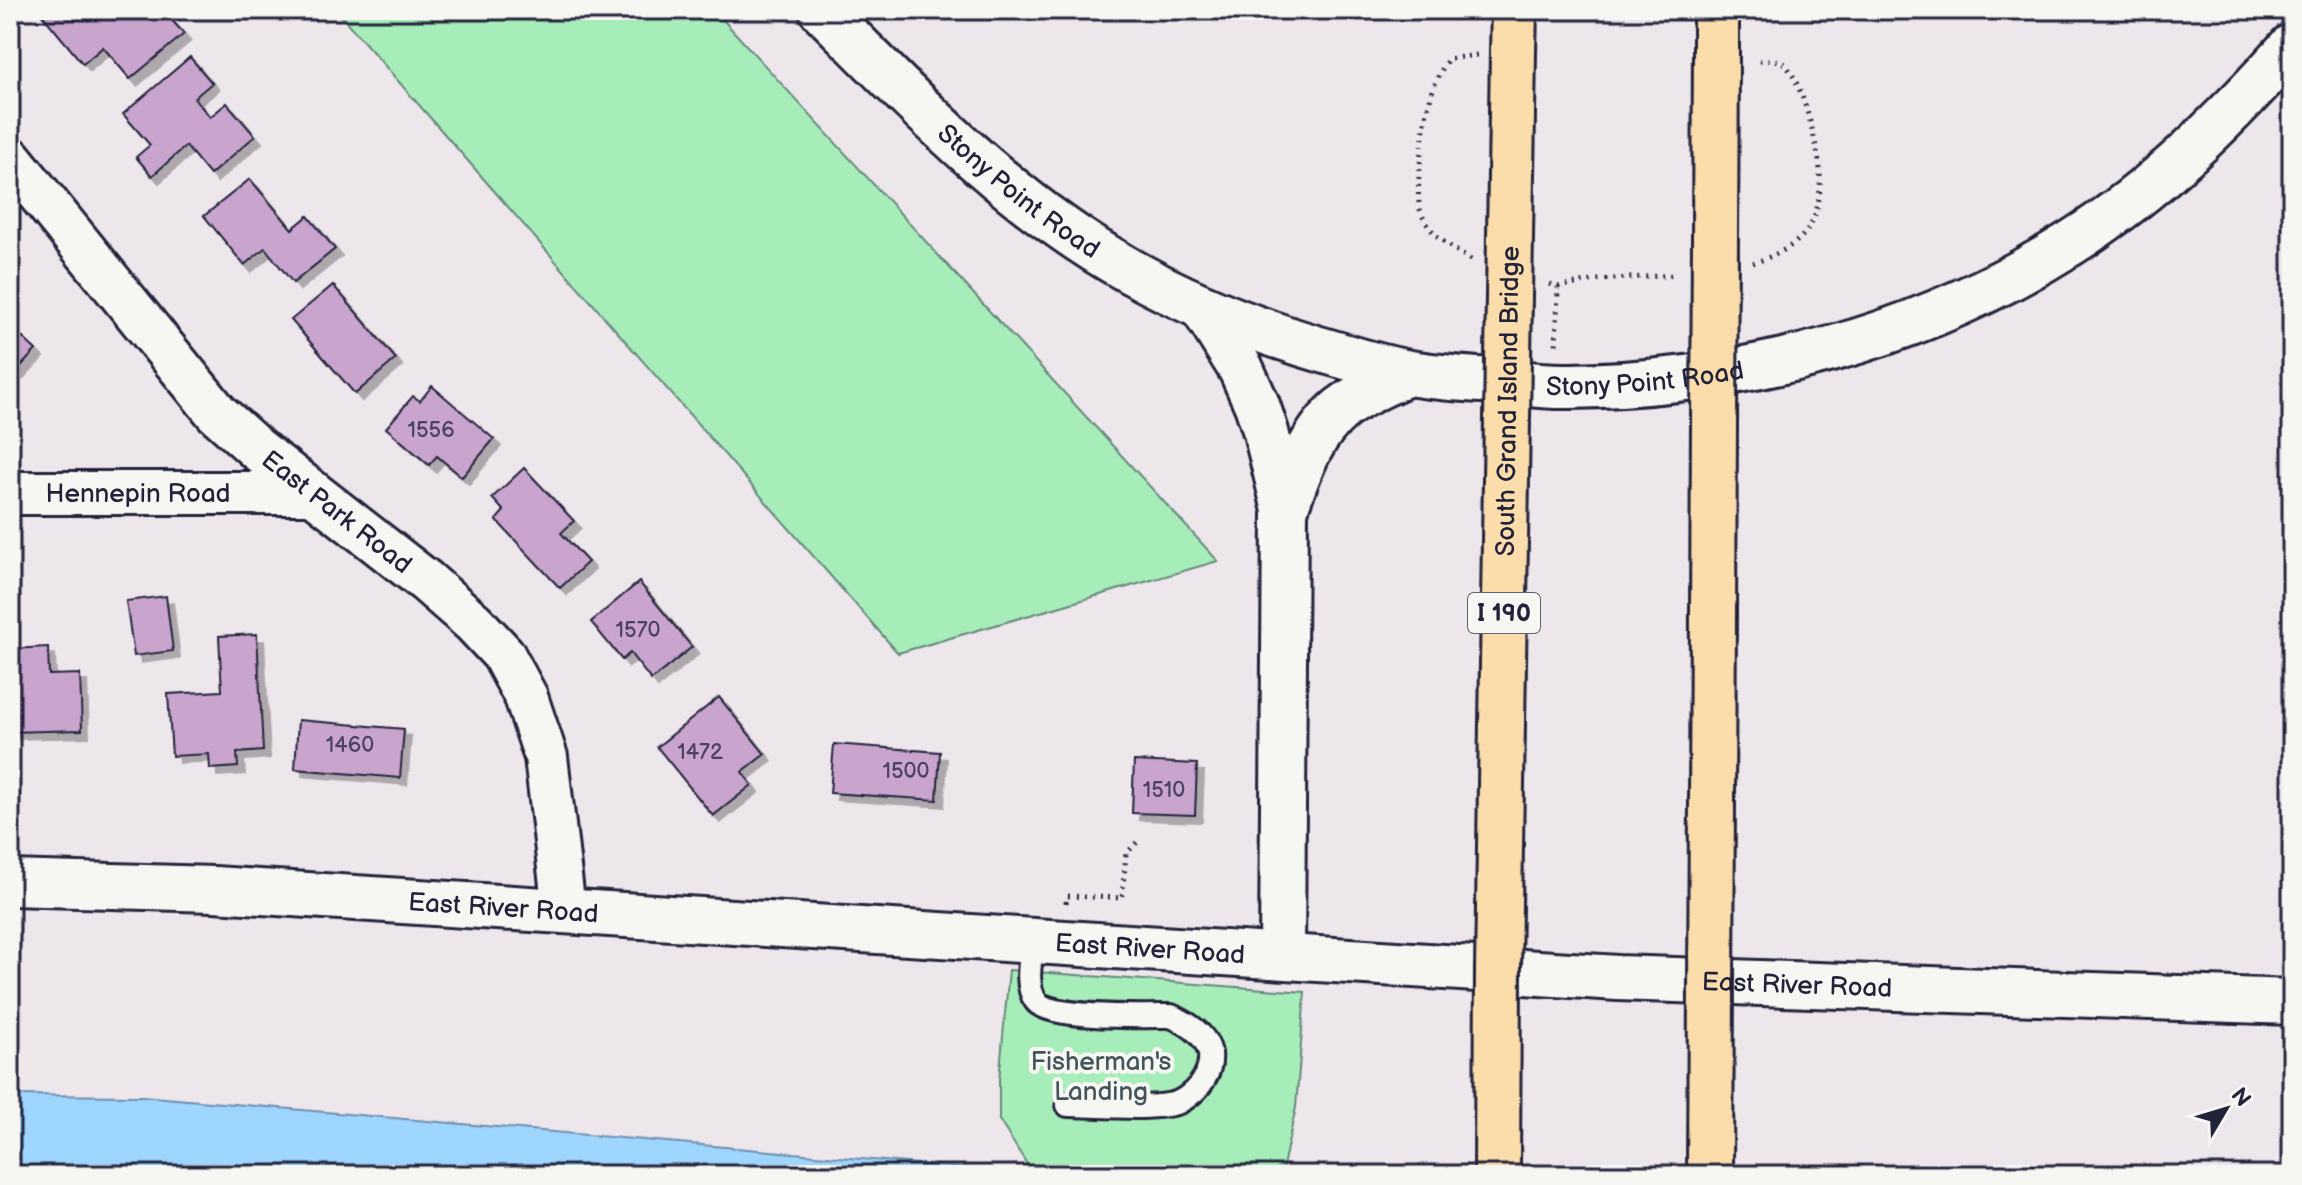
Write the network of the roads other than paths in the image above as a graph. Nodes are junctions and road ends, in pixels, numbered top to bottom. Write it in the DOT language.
graph roads {
  1 [pos="822,10"];
  2 [pos="844,10"];
  3 [pos="1716,10"];
  4 [pos="1514,31"];
  5 [pos="2292,46"];
  6 [pos="896,84"];
  7 [pos="10,158"];
  8 [pos="1203,308"];
  9 [pos="1408,373"];
  10 [pos="10,493"];
  11 [pos="313,493"];
  12 [pos="1285,510"];
  13 [pos="10,883"];
  14 [pos="564,910"];
  15 [pos="1033,940"];
  16 [pos="1282,956"];
  17 [pos="2292,1002"];
  18 [pos="1068,1105"];
  19 [pos="1497,1175"];
  20 [pos="1710,1175"];
  1 -- 6 [label="main road, Stony Point Road"];
  2 -- 6 [label="main road"];
  3 -- 20 [label="highway, bridge"];
  4 -- 19 [label="highway, South Grand Island Bridge / I 190, bridge"];
  5 -- 9 [label="main road, Stony Point Road"];
  6 -- 8 [label="main road, Stony Point Road"];
  7 -- 11 [label="street, East Park Road"];
  8 -- 9 [label="main road, Stony Point Road"];
  8 -- 12 [label="main road"];
  9 -- 12 [label="main road"];
  10 -- 11 [label="street, Hennepin Road"];
  11 -- 14 [label="street, East Park Road"];
  12 -- 16 [label="main road"];
  13 -- 14 [label="main road, East River Road"];
  14 -- 15 [label="main road, East River Road"];
  15 -- 16 [label="main road, East River Road"];
  15 -- 18 [label="lane"];
  16 -- 17 [label="main road, East River Road"];
}
